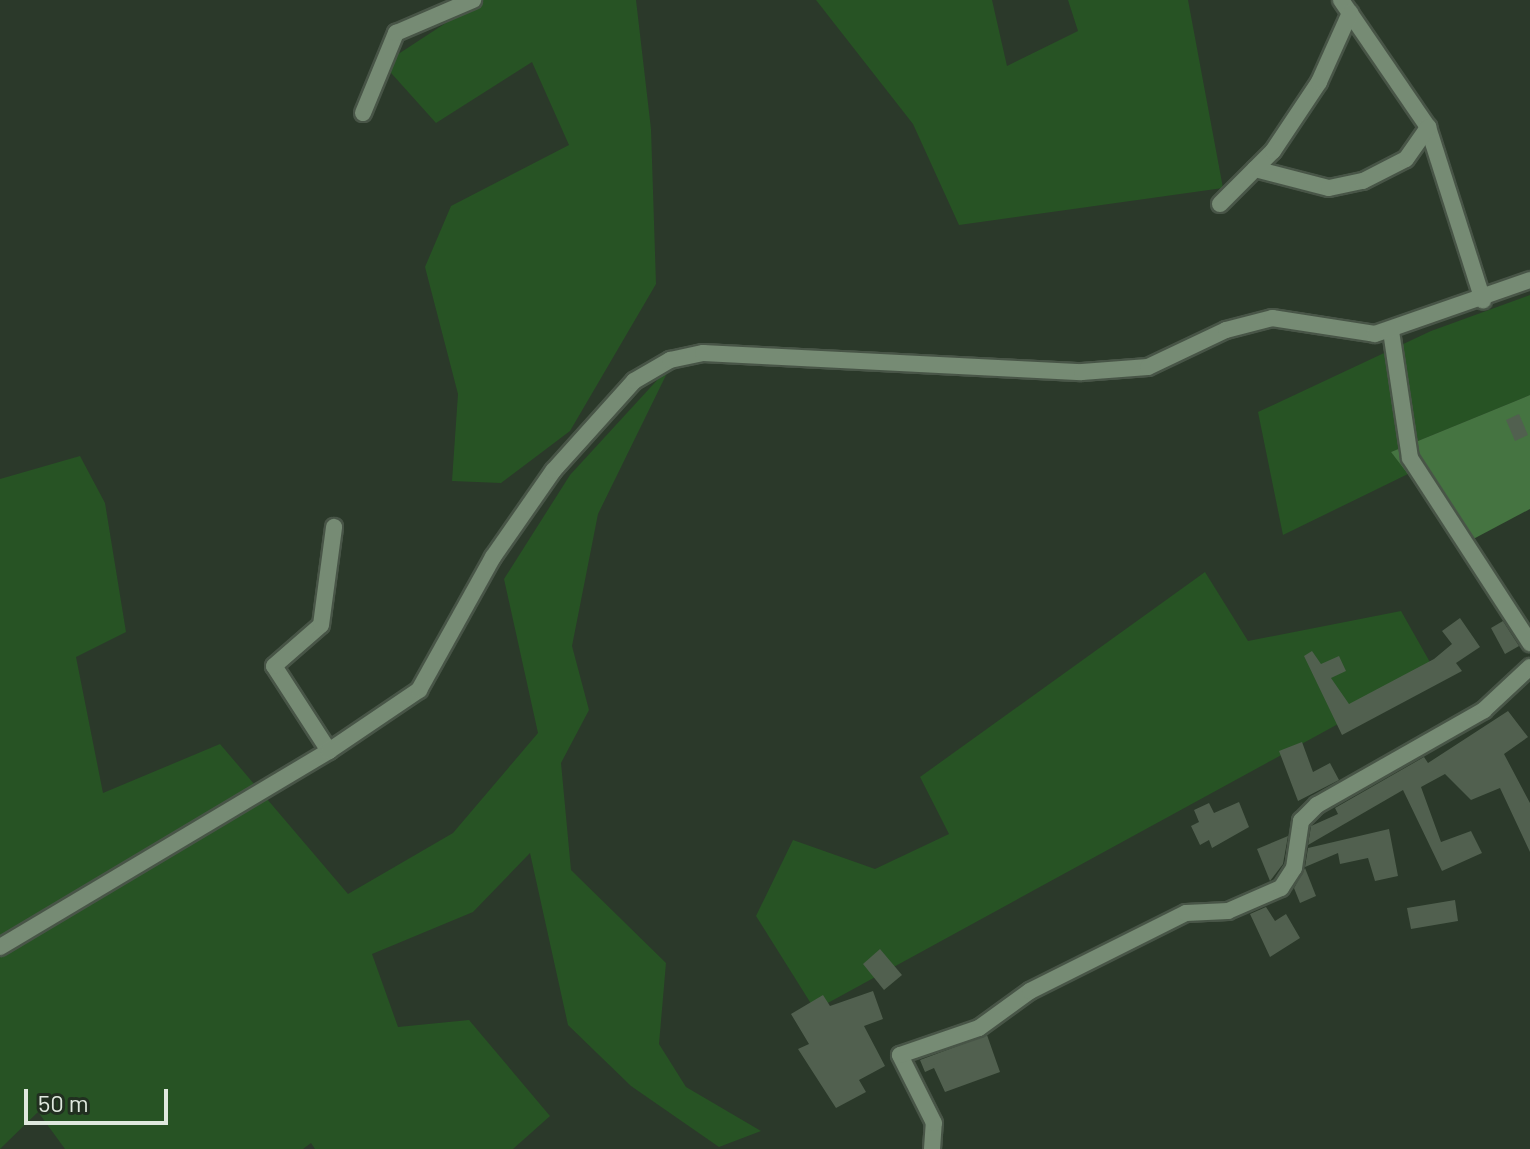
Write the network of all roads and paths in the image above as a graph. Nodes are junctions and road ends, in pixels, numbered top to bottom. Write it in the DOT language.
graph roads {
  1 [pos="473,0"];
  2 [pos="1345,6"];
  3 [pos="363,113"];
  4 [pos="1428,127"];
  5 [pos="1255,169"];
  6 [pos="1220,204"];
  7 [pos="1530,280"];
  8 [pos="1483,300"];
  9 [pos="1391,331"];
  10 [pos="334,527"];
  11 [pos="1530,643"];
  12 [pos="1530,667"];
  13 [pos="329,751"];
  14 [pos="0,947"];
  15 [pos="932,1149"];
  1 -- 3 [label="street"];
  2 -- 4 [label="street"];
  2 -- 5 [label="street"];
  4 -- 5 [label="street"];
  4 -- 8 [label="street"];
  5 -- 6 [label="street"];
  7 -- 8 [label="street"];
  8 -- 9 [label="street"];
  9 -- 11 [label="street"];
  9 -- 13 [label="street"];
  10 -- 13 [label="street"];
  12 -- 15 [label="street"];
  13 -- 14 [label="street"];
}
